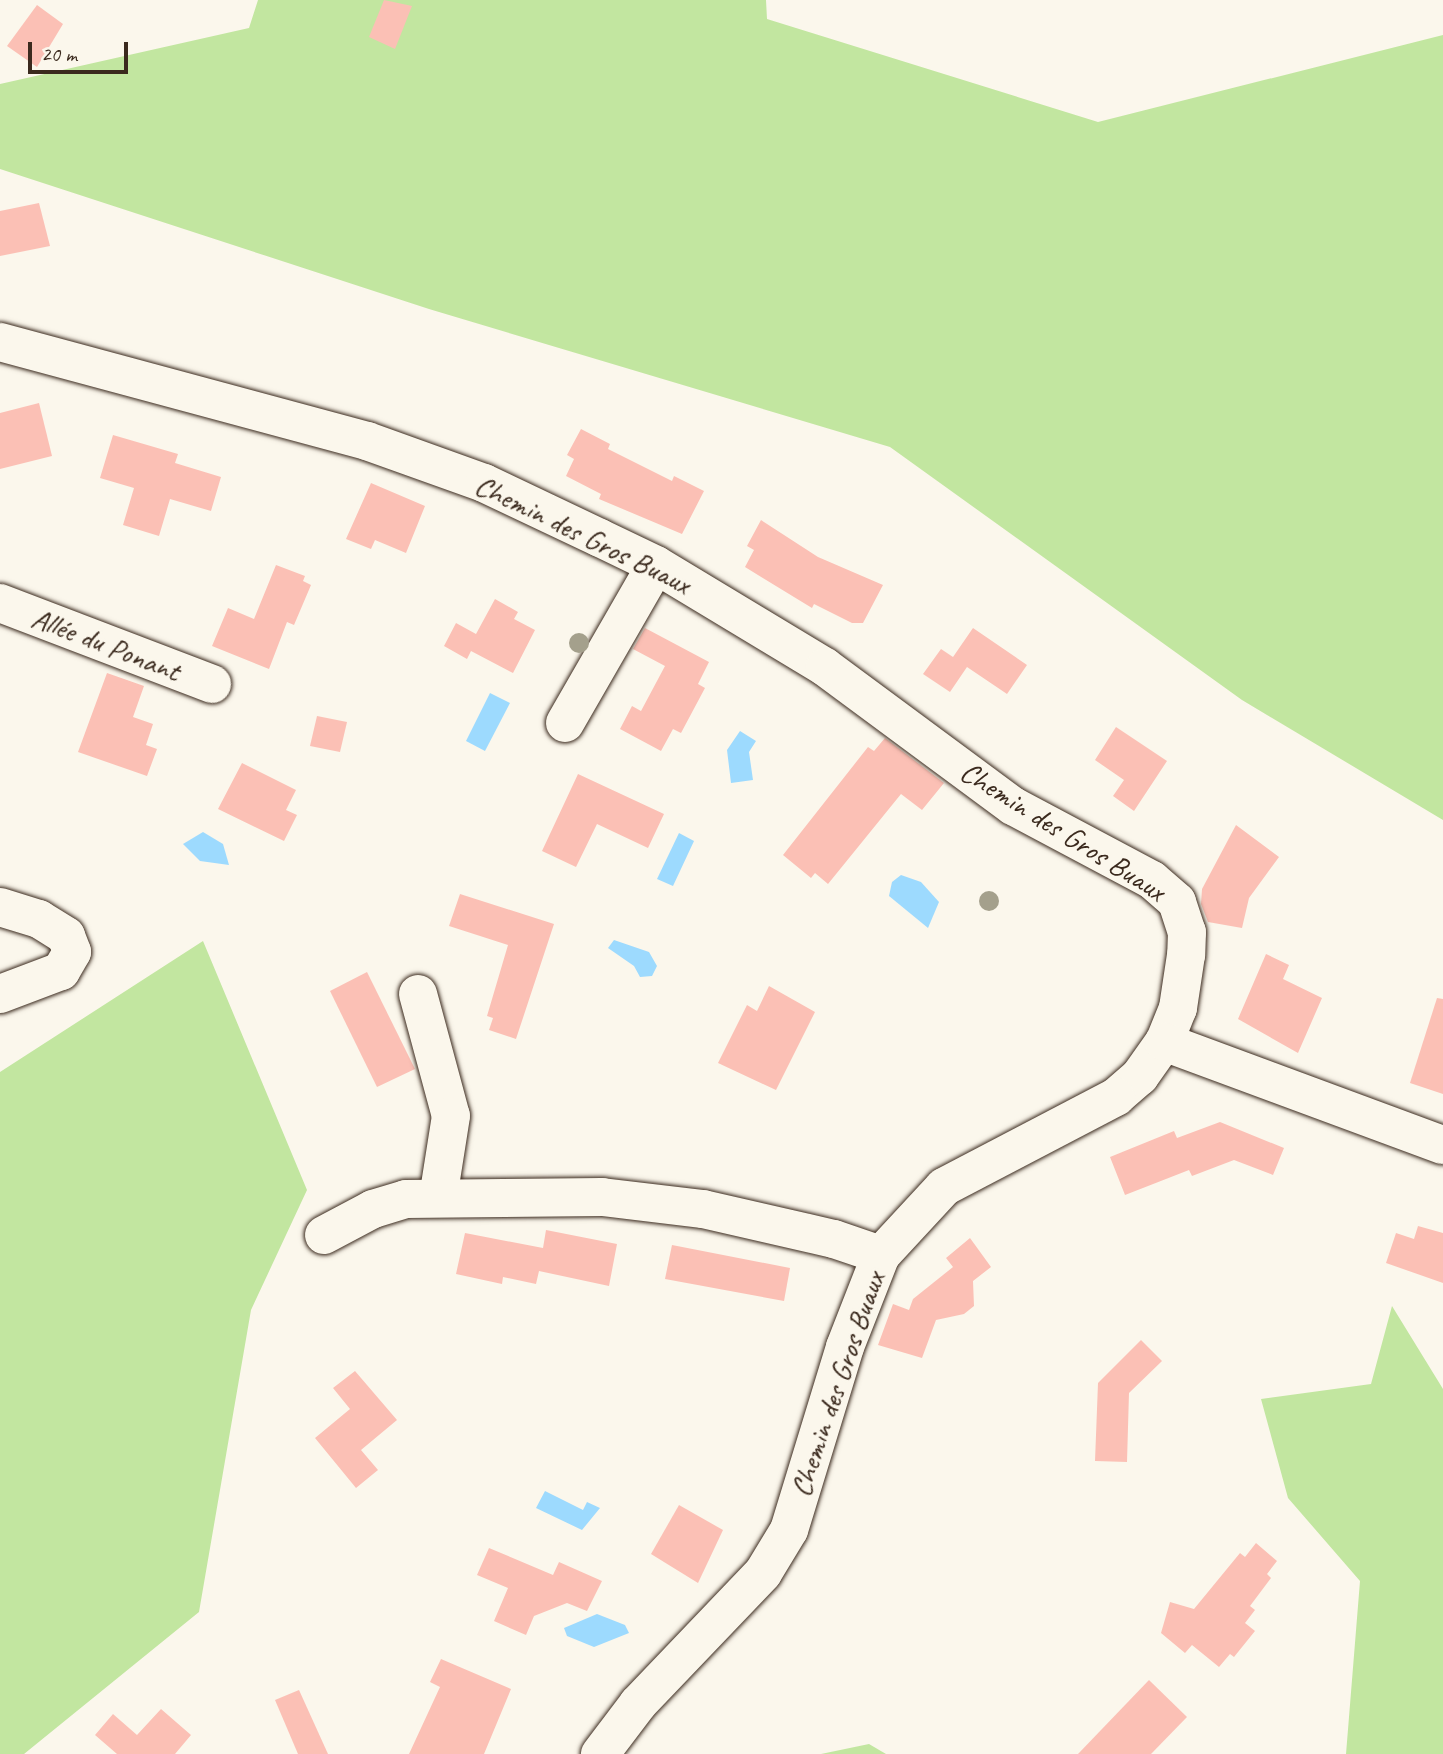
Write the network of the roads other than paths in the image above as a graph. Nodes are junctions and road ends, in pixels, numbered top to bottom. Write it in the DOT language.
graph roads {
  1 [pos="0,342"];
  2 [pos="656,565"];
  3 [pos="0,603"];
  4 [pos="212,684"];
  5 [pos="565,723"];
  6 [pos="0,907"];
  7 [pos="0,993"];
  8 [pos="418,993"];
  9 [pos="1164,1042"];
  10 [pos="1443,1145"];
  11 [pos="438,1198"];
  12 [pos="324,1235"];
  13 [pos="881,1255"];
  14 [pos="600,1754"];
  1 -- 2 [label="street, Chemin des Gros Buaux"];
  2 -- 5 [label="street"];
  2 -- 9 [label="street, Chemin des Gros Buaux"];
  3 -- 4 [label="street, Allée du Ponant"];
  6 -- 7 [label="street"];
  8 -- 11 [label="street"];
  9 -- 10 [label="street"];
  9 -- 13 [label="street, Chemin des Gros Buaux"];
  11 -- 12 [label="street"];
  11 -- 13 [label="street"];
  13 -- 14 [label="street, Chemin des Gros Buaux"];
}
